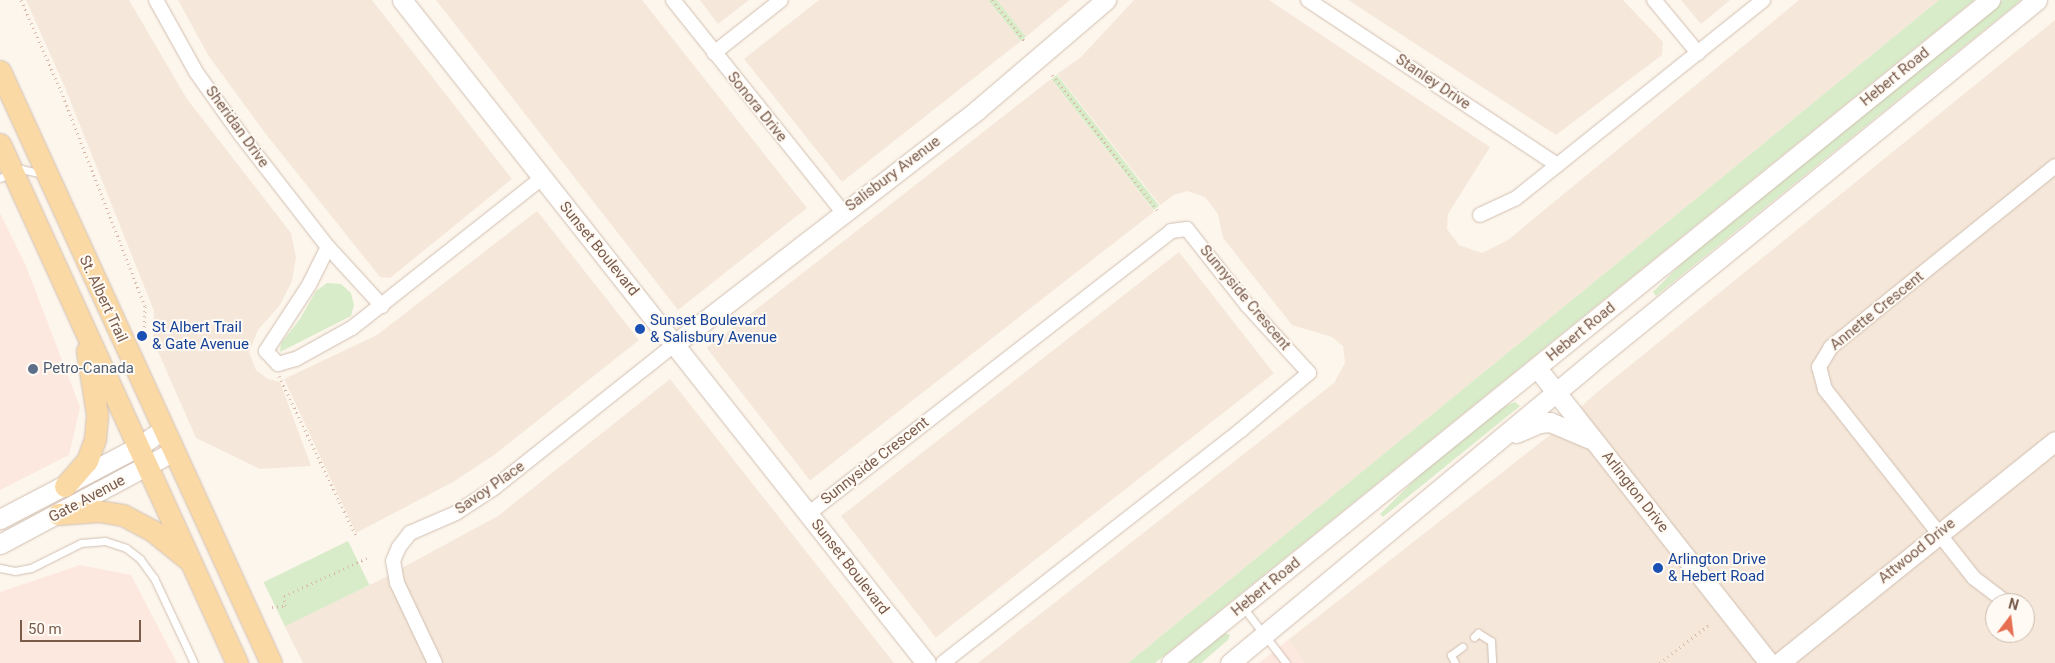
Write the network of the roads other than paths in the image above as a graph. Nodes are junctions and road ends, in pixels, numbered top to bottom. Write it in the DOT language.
graph roads {
  1 [pos="156,0"];
  2 [pos="402,0"];
  3 [pos="673,0"];
  4 [pos="781,0"];
  5 [pos="1106,0"];
  6 [pos="1308,0"];
  7 [pos="1654,0"];
  8 [pos="1763,0"];
  9 [pos="1990,0"];
  10 [pos="2038,0"];
  11 [pos="714,53"];
  12 [pos="1698,53"];
  13 [pos="0,71"];
  14 [pos="0,144"];
  15 [pos="1557,165"];
  16 [pos="2055,166"];
  17 [pos="6,175"];
  18 [pos="47,175"];
  19 [pos="542,178"];
  20 [pos="843,212"];
  21 [pos="1480,215"];
  22 [pos="328,247"];
  23 [pos="382,306"];
  24 [pos="84,329"];
  25 [pos="676,343"];
  26 [pos="1537,368"];
  27 [pos="1556,392"];
  28 [pos="163,430"];
  29 [pos="2055,441"];
  30 [pos="1595,442"];
  31 [pos="1495,444"];
  32 [pos="136,448"];
  33 [pos="174,451"];
  34 [pos="146,468"];
  35 [pos="65,486"];
  36 [pos="58,514"];
  37 [pos="808,514"];
  38 [pos="0,520"];
  39 [pos="1939,533"];
  40 [pos="0,544"];
  41 [pos="189,560"];
  42 [pos="0,568"];
  43 [pos="1994,593"];
  44 [pos="1242,606"];
  45 [pos="1264,635"];
  46 [pos="1474,637"];
  47 [pos="1462,647"];
  48 [pos="194,663"];
  49 [pos="237,663"];
  50 [pos="271,663"];
  51 [pos="435,663"];
  52 [pos="926,663"];
  53 [pos="943,663"];
  54 [pos="1171,663"];
  55 [pos="1230,663"];
  56 [pos="1286,663"];
  57 [pos="1455,663"];
  58 [pos="1492,663"];
  59 [pos="1769,663"];
  60 [pos="1779,663"];
  1 -- 22 [label="street, Sheridan Drive"];
  2 -- 19 [label="street, Sunset Boulevard"];
  3 -- 11 [label="street, Sonora Drive"];
  4 -- 11 [label="street"];
  5 -- 20 [label="street, Salisbury Avenue"];
  6 -- 15 [label="street, Stanley Drive"];
  7 -- 12 [label="street"];
  8 -- 12 [label="street"];
  9 -- 26 [label="street, Hebert Road"];
  10 -- 27 [label="street, Hebert Road"];
  11 -- 20 [label="street, Sonora Drive"];
  12 -- 15 [label="street"];
  13 -- 18 [label="main road, St. Albert Trail"];
  14 -- 17 [label="main road, St. Albert Trail"];
  15 -- 21 [label="street"];
  16 -- 39 [label="street, Annette Crescent"];
  17 -- 18 [label="lane"];
  17 -- 24 [label="main road, St. Albert Trail"];
  18 -- 28 [label="main road, St. Albert Trail"];
  19 -- 23 [label="street"];
  19 -- 25 [label="street, Sunset Boulevard"];
  20 -- 25 [label="street, Salisbury Avenue"];
  22 -- 23 [label="street, Sheridan Drive"];
  22 -- 23 [label="street"];
  24 -- 32 [label="main road, St. Albert Trail"];
  24 -- 35 [label="main road"];
  25 -- 37 [label="street, Sunset Boulevard"];
  25 -- 51 [label="street, Savoy Place"];
  26 -- 27 [label="street, Arlington Drive"];
  26 -- 44 [label="street, Hebert Road"];
  27 -- 30 [label="street, Arlington Drive"];
  27 -- 31 [label="street, Hebert Road"];
  28 -- 32 [label="street, Gate Avenue"];
  28 -- 33 [label="main road, St. Albert Trail"];
  29 -- 39 [label="street, Attwood Drive"];
  30 -- 31 [label="street"];
  30 -- 59 [label="street, Arlington Drive"];
  31 -- 45 [label="street, Hebert Road"];
  32 -- 34 [label="main road, St. Albert Trail"];
  32 -- 35 [label="street, Gate Avenue"];
  33 -- 34 [label="street, Gate Avenue"];
  33 -- 50 [label="main road, St. Albert Trail"];
  34 -- 36 [label="street, Gate Avenue"];
  34 -- 41 [label="main road, St. Albert Trail"];
  35 -- 38 [label="street, Gate Avenue"];
  36 -- 40 [label="street, Gate Avenue"];
  36 -- 41 [label="main road"];
  37 -- 52 [label="street, Sunset Boulevard"];
  37 -- 53 [label="street, Sunnyside Crescent"];
  39 -- 43 [label="street, Annette Crescent"];
  39 -- 60 [label="street, Attwood Drive"];
  41 -- 49 [label="main road, St. Albert Trail"];
  42 -- 48 [label="lane"];
  44 -- 45 [label="lane"];
  44 -- 54 [label="street, Hebert Road"];
  45 -- 55 [label="street, Hebert Road"];
  45 -- 56 [label="lane"];
  46 -- 58 [label="lane"];
  47 -- 57 [label="lane"];
}
